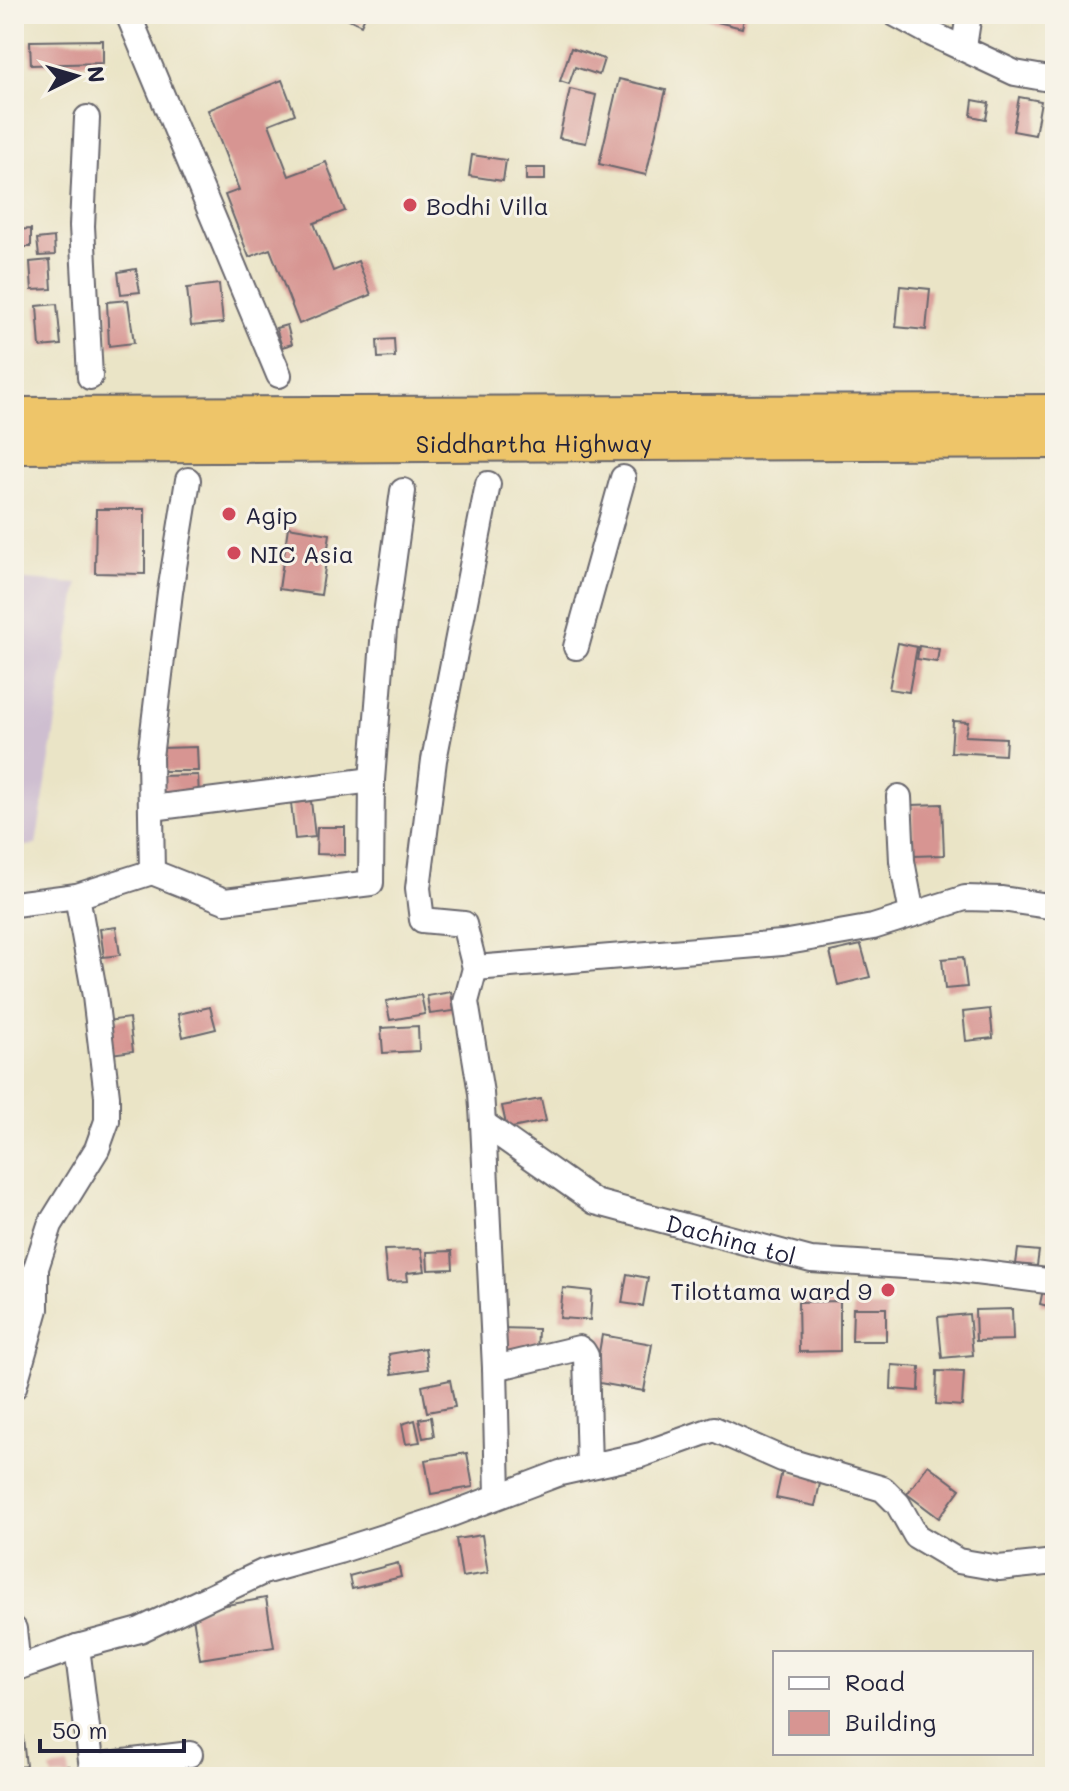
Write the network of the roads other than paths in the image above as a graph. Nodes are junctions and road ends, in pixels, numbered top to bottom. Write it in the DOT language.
graph roads {
  1 [pos="128,14"];
  2 [pos="895,14"];
  3 [pos="969,14"];
  4 [pos="964,47"];
  5 [pos="1055,80"];
  6 [pos="87,118"];
  7 [pos="279,375"];
  8 [pos="90,377"];
  9 [pos="1055,413"];
  10 [pos="14,416"];
  11 [pos="1055,440"];
  12 [pos="14,445"];
  13 [pos="623,478"];
  14 [pos="188,480"];
  15 [pos="488,484"];
  16 [pos="403,491"];
  17 [pos="576,647"];
  18 [pos="372,780"];
  19 [pos="899,797"];
  20 [pos="152,808"];
  21 [pos="152,872"];
  22 [pos="77,896"];
  23 [pos="14,904"];
  24 [pos="1055,907"];
  25 [pos="912,914"];
  26 [pos="475,968"];
  27 [pos="483,1123"];
  28 [pos="1055,1282"];
  29 [pos="25,1312"];
  30 [pos="495,1368"];
  31 [pos="14,1387"];
  32 [pos="589,1466"];
  33 [pos="498,1495"];
  34 [pos="1055,1562"];
  35 [pos="14,1629"];
  36 [pos="77,1647"];
  37 [pos="16,1669"];
  38 [pos="190,1754"];
  39 [pos="92,1772"];
  1 -- 7 [label="street"];
  2 -- 4 [label="street"];
  3 -- 4 [label="street"];
  4 -- 5 [label="street"];
  6 -- 8 [label="street"];
  9 -- 10 [label="highway, Siddhartha Highway"];
  11 -- 12 [label="highway, Siddhartha Highway"];
  13 -- 17 [label="street"];
  14 -- 20 [label="street"];
  15 -- 26 [label="street"];
  16 -- 18 [label="street"];
  18 -- 20 [label="street"];
  18 -- 21 [label="street"];
  19 -- 25 [label="street"];
  20 -- 21 [label="street"];
  21 -- 22 [label="street"];
  22 -- 23 [label="street"];
  22 -- 29 [label="street"];
  24 -- 25 [label="street"];
  25 -- 26 [label="street"];
  26 -- 27 [label="street"];
  27 -- 28 [label="street, Dachina tol"];
  27 -- 30 [label="street"];
  29 -- 31 [label="street"];
  30 -- 32 [label="street"];
  30 -- 33 [label="street"];
  32 -- 33 [label="street"];
  32 -- 34 [label="street"];
  33 -- 36 [label="street"];
  35 -- 37 [label="street"];
  36 -- 37 [label="street"];
  36 -- 39 [label="street"];
  38 -- 39 [label="street"];
}
